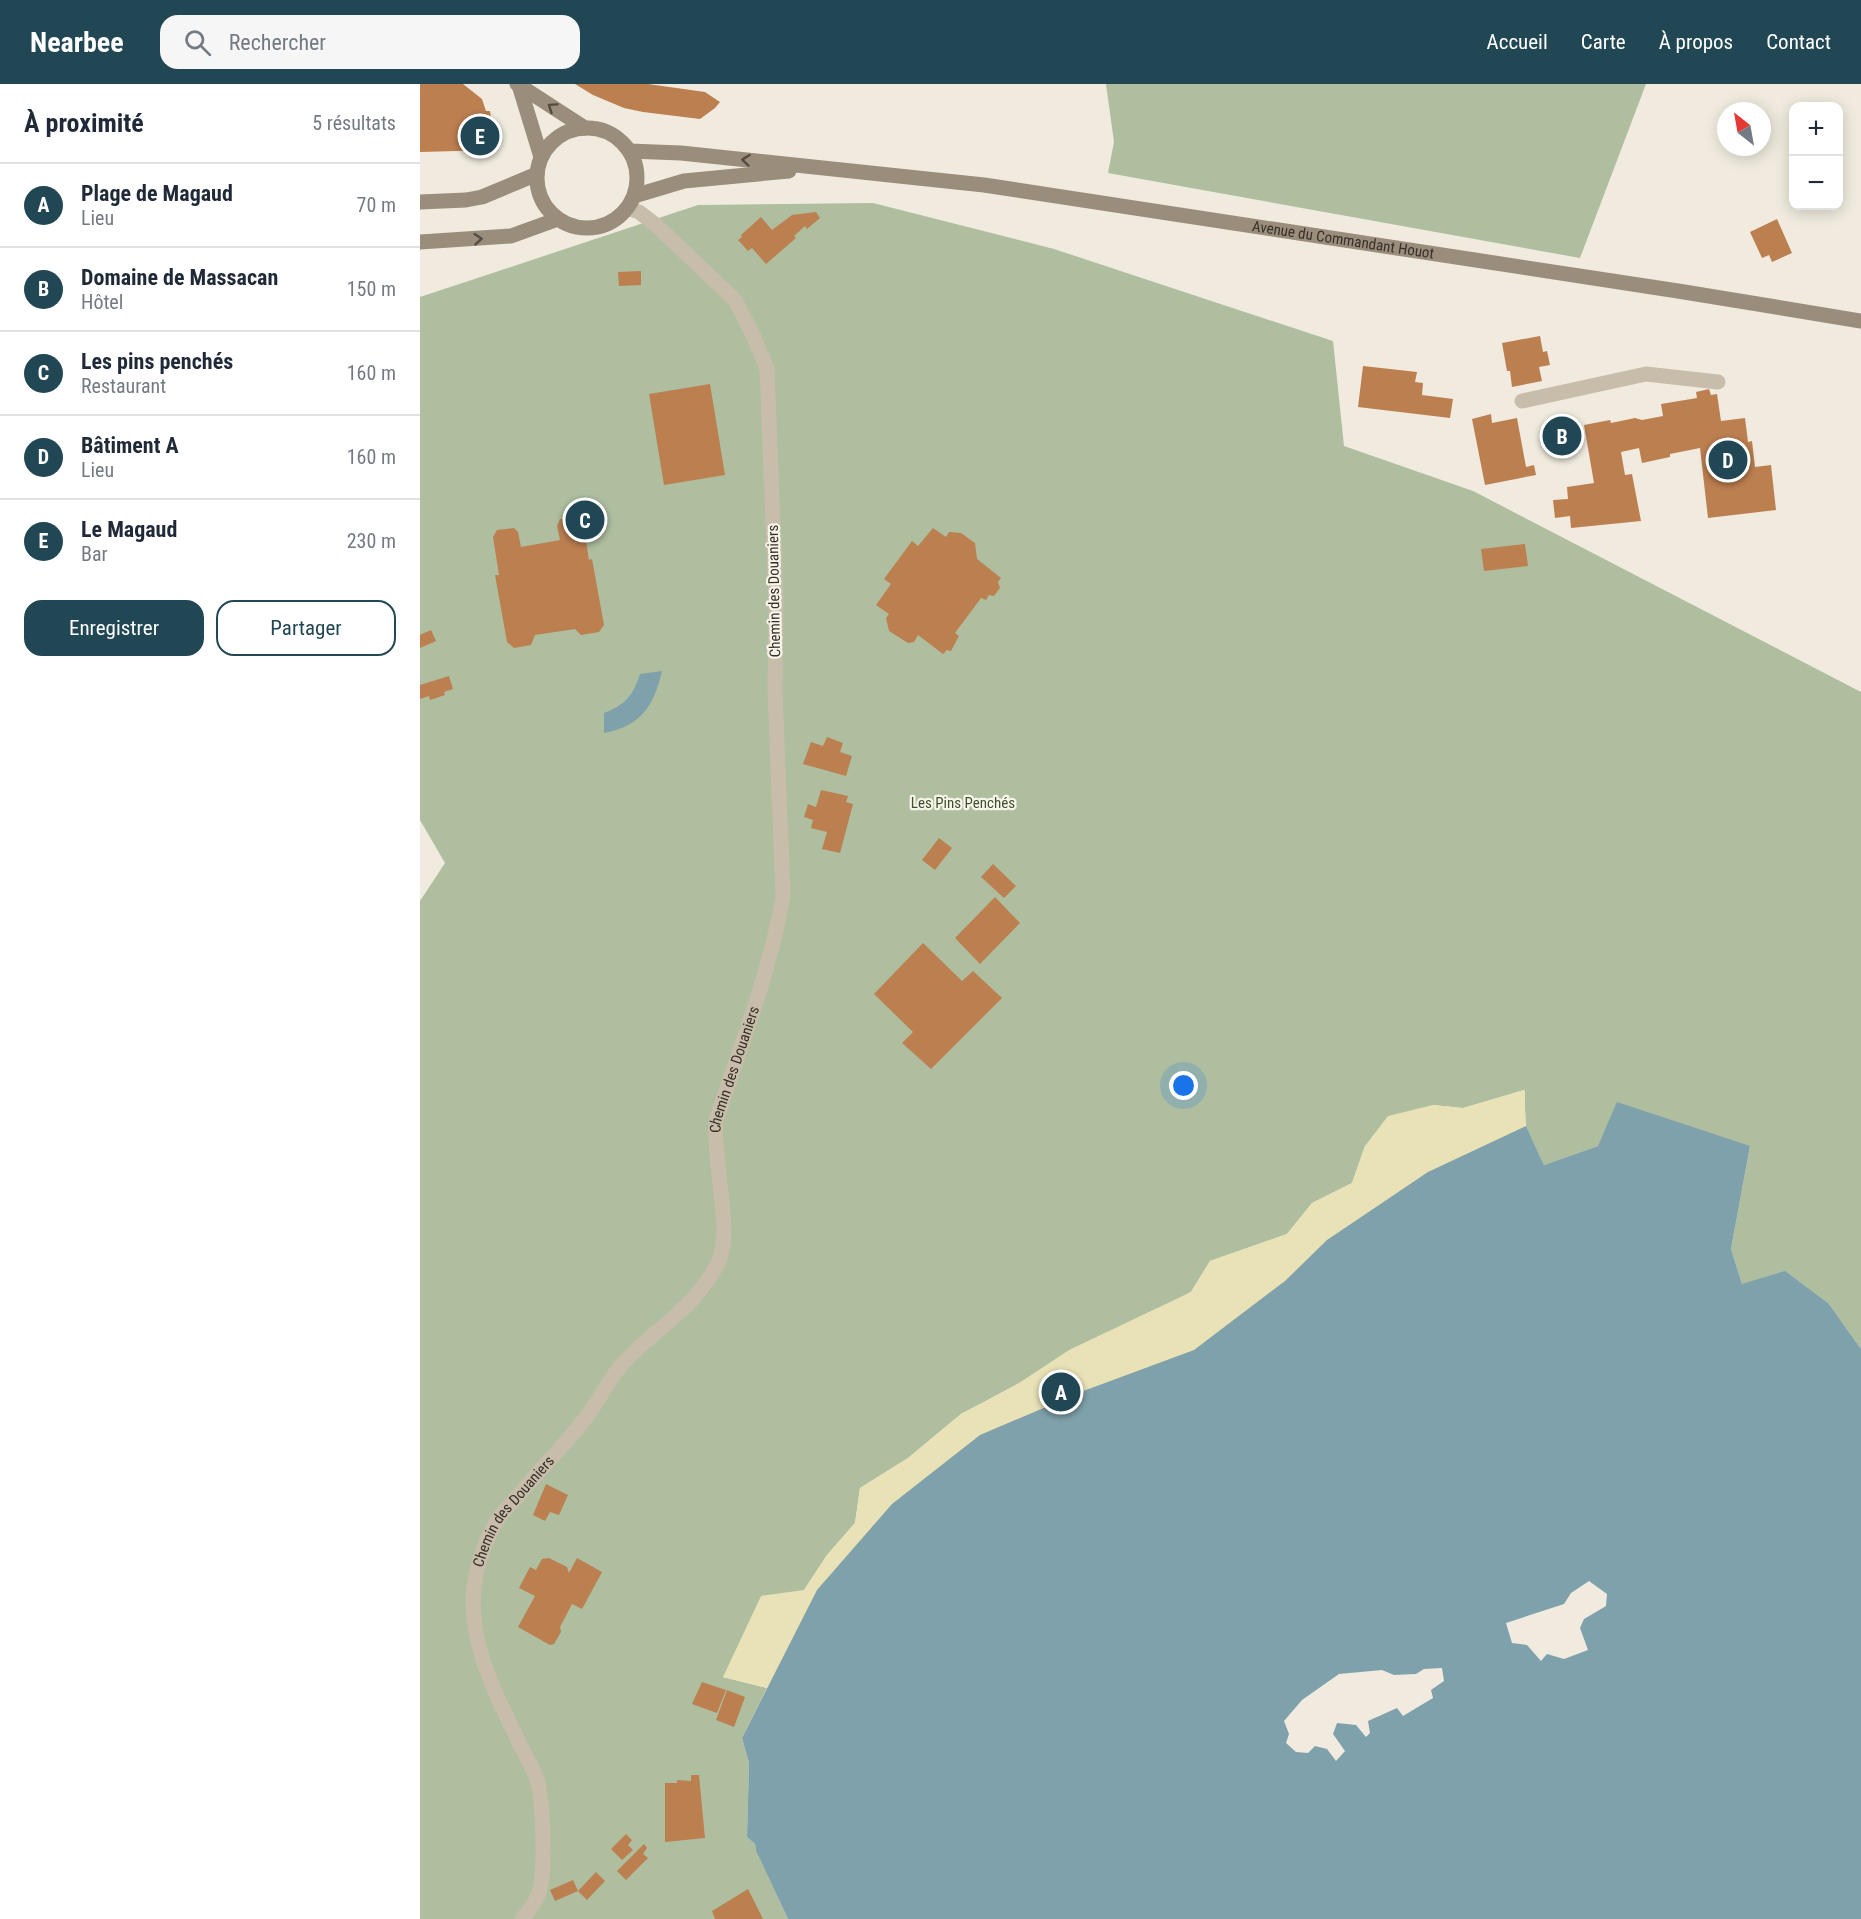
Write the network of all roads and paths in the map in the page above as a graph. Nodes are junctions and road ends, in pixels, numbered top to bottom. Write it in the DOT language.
graph roads {
  1 [pos="518,85"];
  2 [pos="585,128"];
  3 [pos="629,151"];
  4 [pos="541,157"];
  5 [pos="825,168"];
  6 [pos="537,174"];
  7 [pos="420,202"];
  8 [pos="631,202"];
  9 [pos="558,219"];
  10 [pos="420,242"];
  11 [pos="1861,321"];
  12 [pos="1718,382"];
  13 [pos="1522,401"];
  14 [pos="522,1919"];
  2 -- 1 [label="main road, one-way"];
  1 -- 4 [label="main road"];
  2 -- 3 [label="main road"];
  2 -- 4 [label="main road"];
  5 -- 3 [label="main road, Avenue du Commandant Houot, one-way"];
  3 -- 8 [label="main road"];
  4 -- 6 [label="main road"];
  5 -- 8 [label="main road, Avenue du Commandant Houot"];
  5 -- 11 [label="main road, Avenue du Commandant Houot"];
  6 -- 7 [label="main road"];
  6 -- 9 [label="main road"];
  8 -- 9 [label="main road"];
  8 -- 14 [label="street, Chemin des Douaniers"];
  10 -- 9 [label="main road, one-way"];
  12 -- 13 [label="street"];
}
